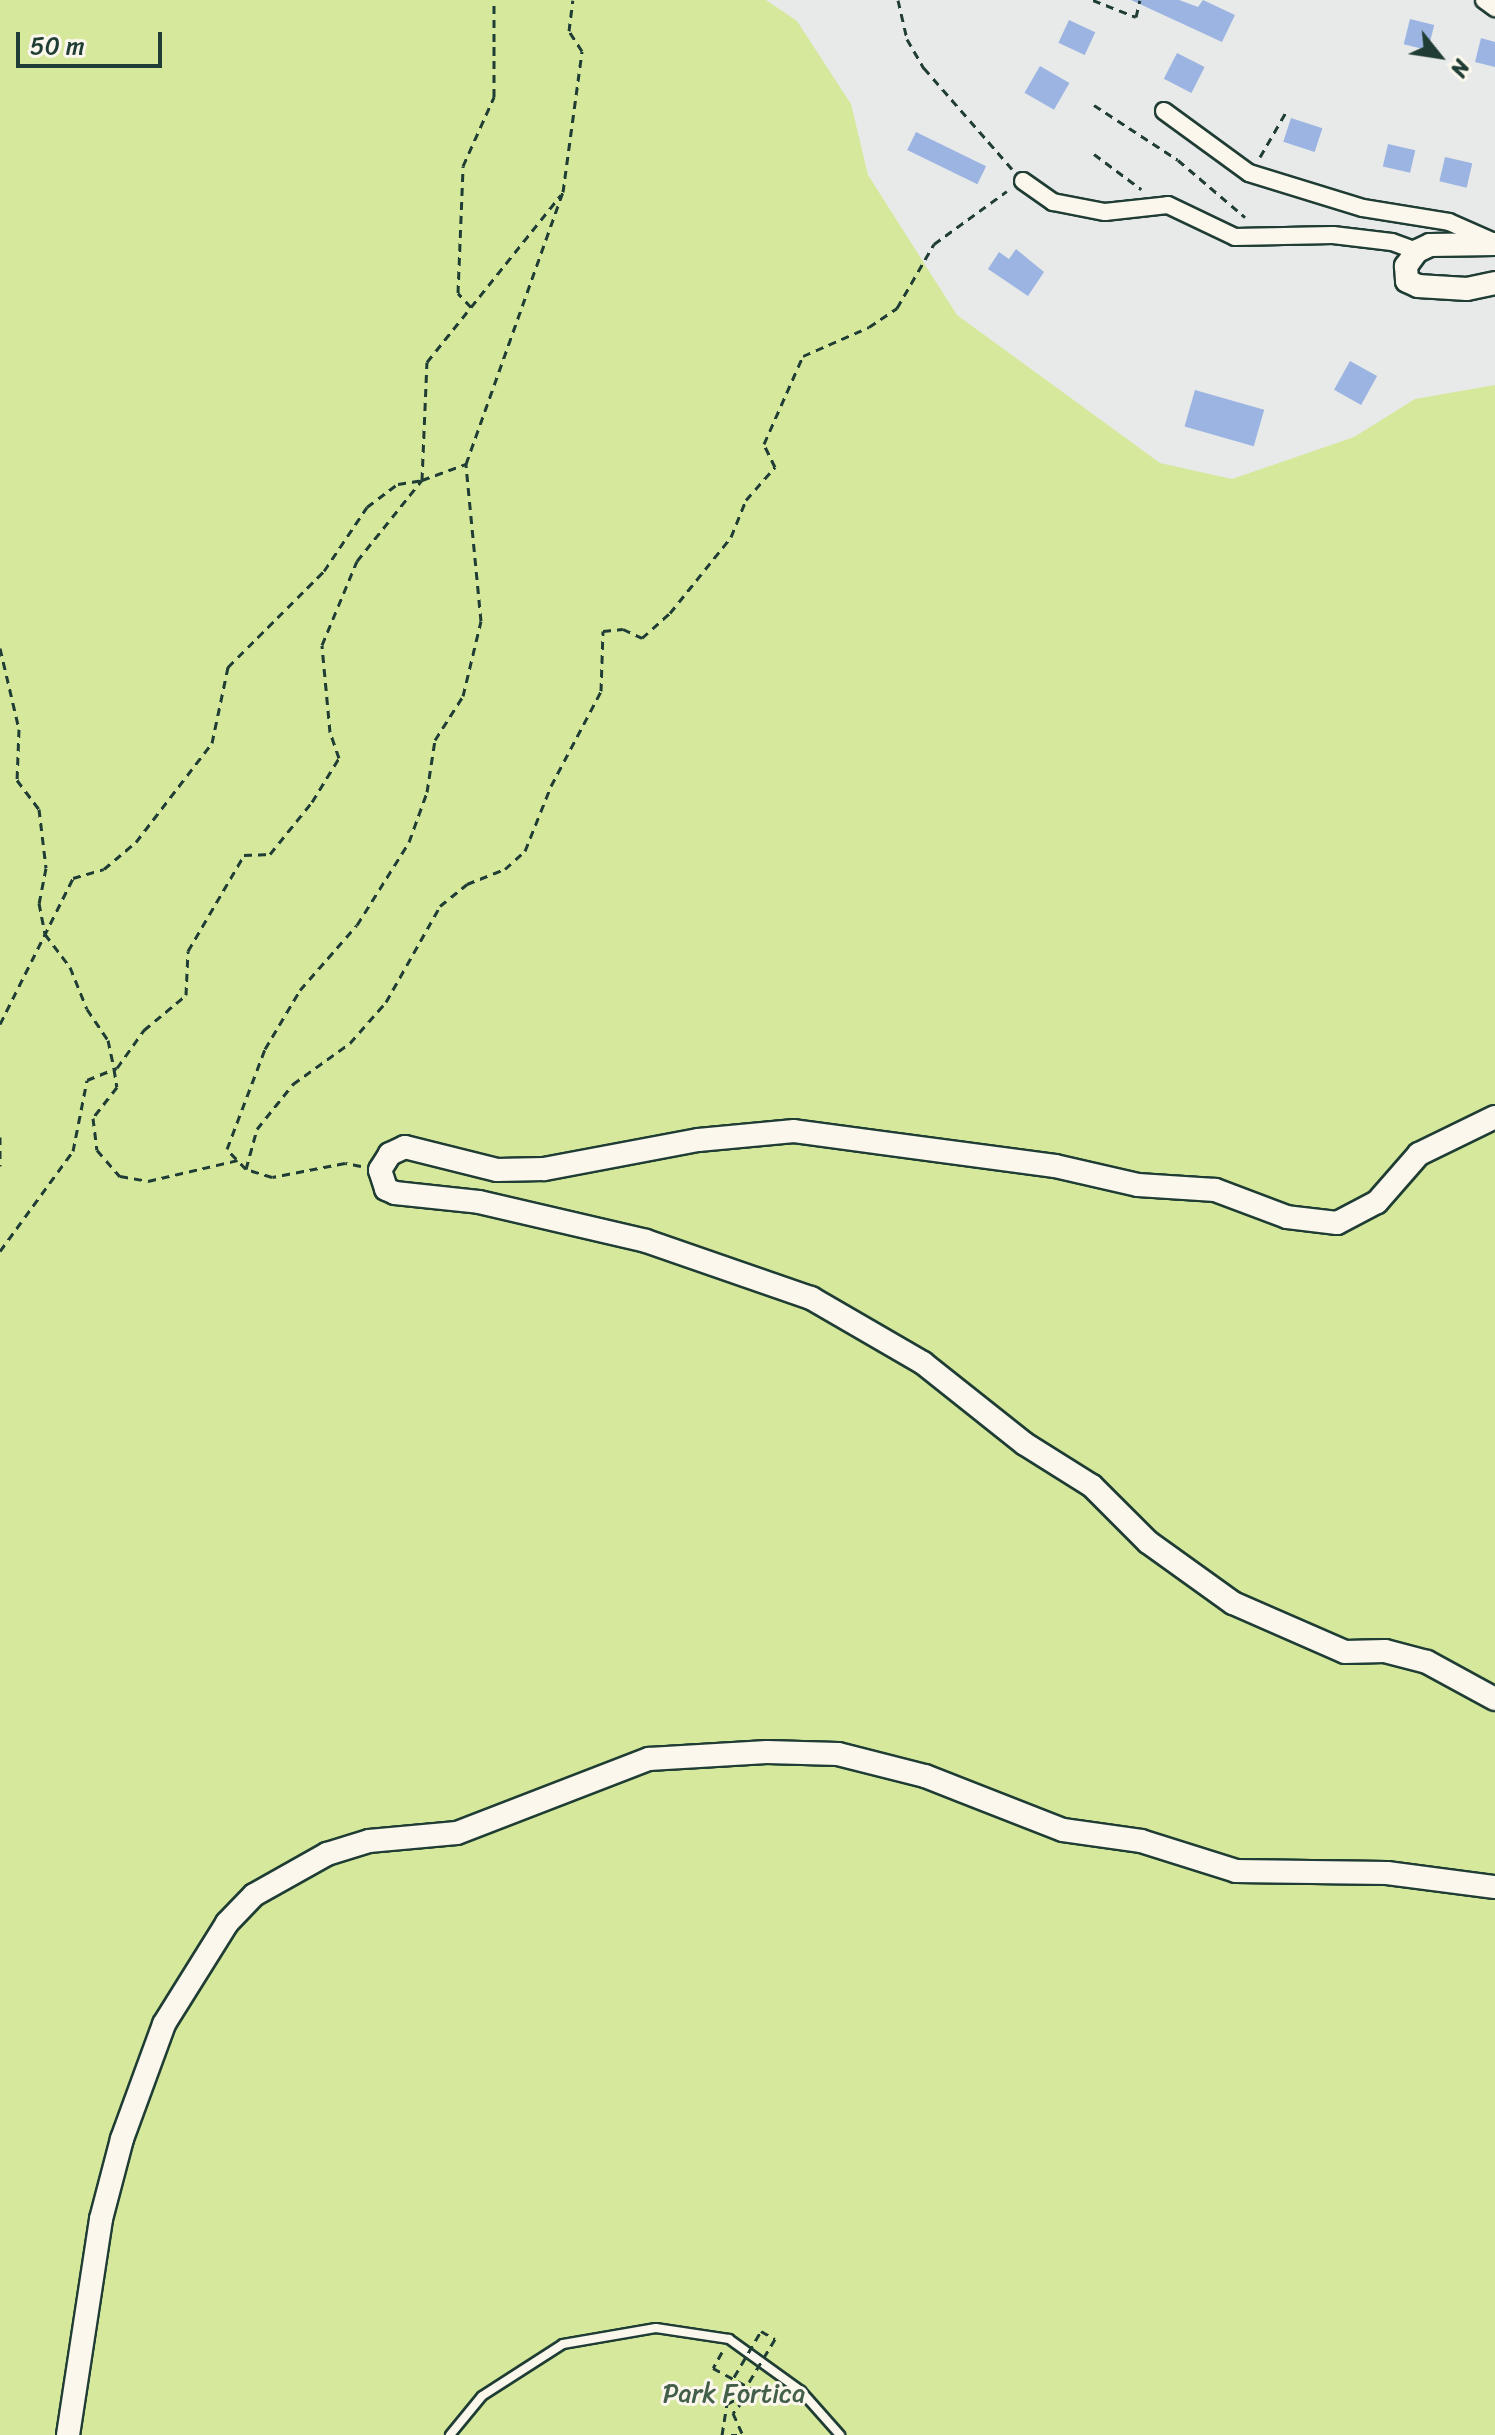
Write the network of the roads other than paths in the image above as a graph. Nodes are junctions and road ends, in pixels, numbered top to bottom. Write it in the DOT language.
graph roads {
  1 [pos="1484,0"];
  2 [pos="1495,8"];
  3 [pos="1164,111"];
  4 [pos="1023,181"];
  5 [pos="1495,243"];
  6 [pos="1417,251"];
  7 [pos="1495,283"];
  8 [pos="1495,1117"];
  9 [pos="1495,1699"];
  10 [pos="1495,1887"];
  11 [pos="68,2435"];
  12 [pos="450,2435"];
  13 [pos="840,2435"];
  1 -- 2 [label="street"];
  3 -- 5 [label="street"];
  4 -- 6 [label="street"];
  5 -- 6 [label="street"];
  6 -- 7 [label="street"];
  8 -- 9 [label="street"];
  10 -- 11 [label="street"];
  12 -- 13 [label="lane"];
}
